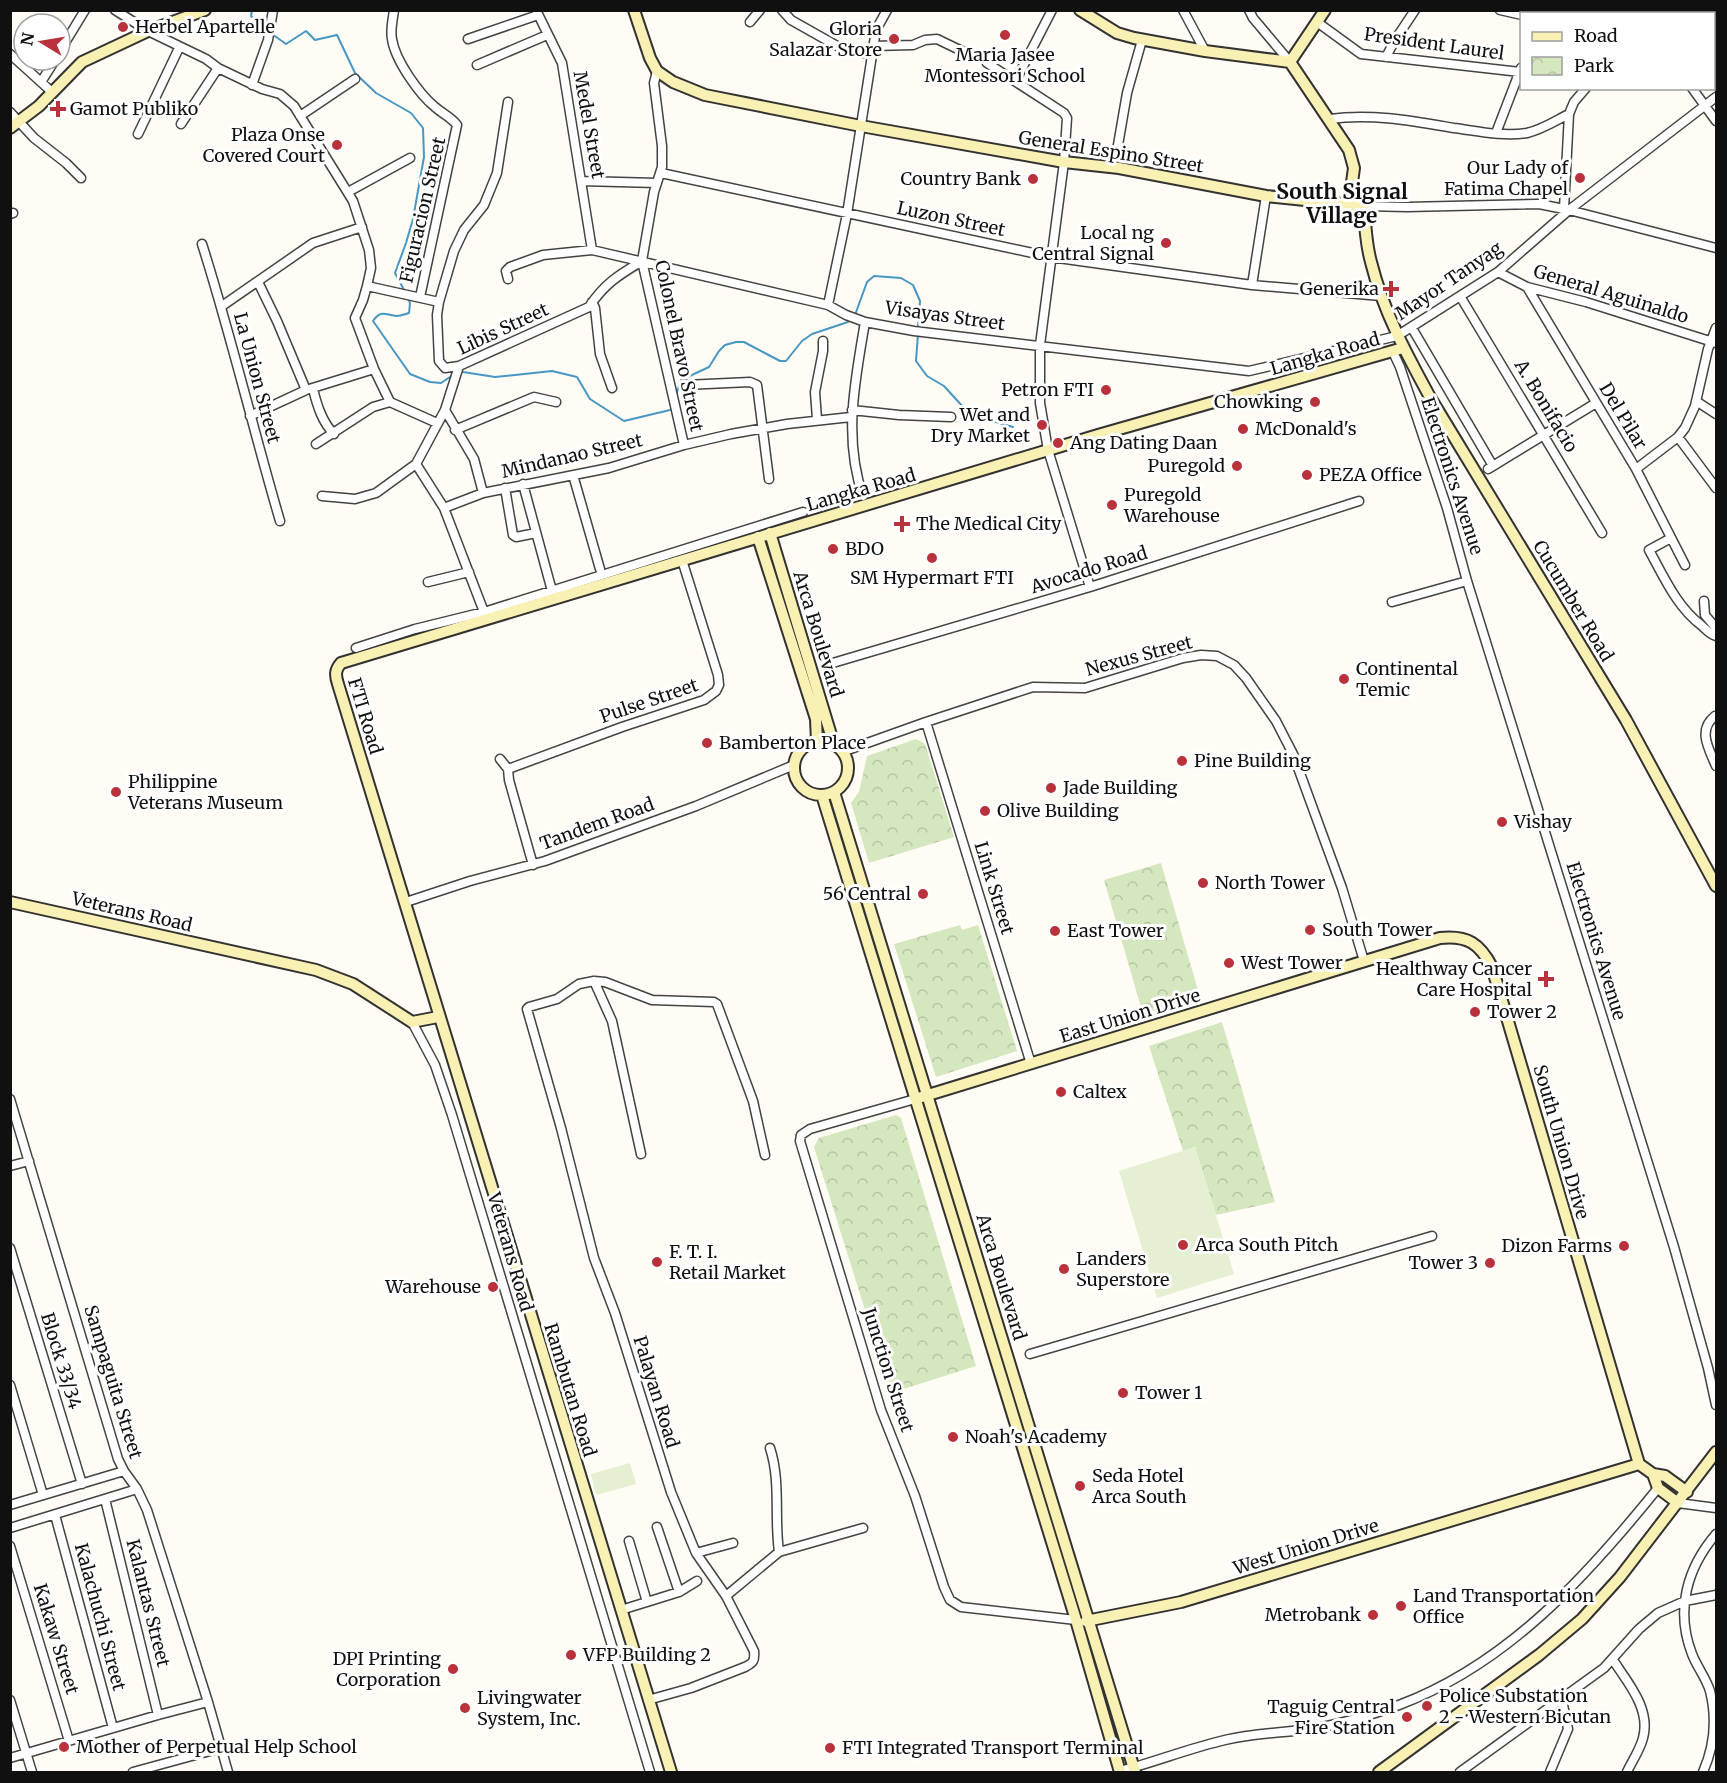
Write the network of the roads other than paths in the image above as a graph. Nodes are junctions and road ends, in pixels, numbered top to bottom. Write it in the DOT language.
graph roads {
  1 [pos="85,10"];
  2 [pos="115,10"];
  3 [pos="205,10"];
  4 [pos="273,10"];
  5 [pos="394,10"];
  6 [pos="634,10"];
  7 [pos="760,10"];
  8 [pos="782,10"];
  9 [pos="887,10"];
  10 [pos="1052,10"];
  11 [pos="1080,10"];
  12 [pos="1183,10"];
  13 [pos="1249,10"];
  14 [pos="1324,10"];
  15 [pos="1415,10"];
  16 [pos="1500,10"];
  17 [pos="537,13"];
  18 [pos="1520,15"];
  19 [pos="750,22"];
  20 [pos="1317,22"];
  21 [pos="72,31"];
  22 [pos="148,31"];
  23 [pos="547,35"];
  24 [pos="468,39"];
  25 [pos="1142,40"];
  26 [pos="179,48"];
  27 [pos="872,50"];
  28 [pos="1205,51"];
  29 [pos="964,52"];
  30 [pos="10,54"];
  31 [pos="1386,57"];
  32 [pos="1290,62"];
  33 [pos="987,63"];
  34 [pos="477,65"];
  35 [pos="218,68"];
  36 [pos="1520,70"];
  37 [pos="657,71"];
  38 [pos="47,72"];
  39 [pos="1520,73"];
  40 [pos="355,79"];
  41 [pos="1016,81"];
  42 [pos="41,82"];
  43 [pos="252,85"];
  44 [pos="1584,90"];
  45 [pos="1694,90"];
  46 [pos="52,92"];
  47 [pos="1716,97"];
  48 [pos="508,102"];
  49 [pos="1705,105"];
  50 [pos="10,112"];
  51 [pos="1569,114"];
  52 [pos="300,116"];
  53 [pos="1330,119"];
  54 [pos="20,121"];
  55 [pos="1716,121"];
  56 [pos="181,124"];
  57 [pos="861,126"];
  58 [pos="10,128"];
  59 [pos="1496,133"];
  60 [pos="138,134"];
  61 [pos="1118,145"];
  62 [pos="410,158"];
  63 [pos="1064,162"];
  64 [pos="661,173"];
  65 [pos="81,178"];
  66 [pos="581,181"];
  67 [pos="657,183"];
  68 [pos="348,192"];
  69 [pos="1266,196"];
  70 [pos="1349,204"];
  71 [pos="1364,206"];
  72 [pos="1567,209"];
  73 [pos="847,214"];
  74 [pos="362,227"];
  75 [pos="202,244"];
  76 [pos="1716,248"];
  77 [pos="592,250"];
  78 [pos="1051,257"];
  79 [pos="642,261"];
  80 [pos="1498,272"];
  81 [pos="508,279"];
  82 [pos="258,282"];
  83 [pos="1252,285"];
  84 [pos="367,286"];
  85 [pos="1527,287"];
  86 [pos="410,295"];
  87 [pos="1381,296"];
  88 [pos="1460,296"];
  89 [pos="439,302"];
  90 [pos="592,302"];
  91 [pos="828,305"];
  92 [pos="222,306"];
  93 [pos="865,322"];
  94 [pos="1412,328"];
  95 [pos="1716,328"];
  96 [pos="1397,336"];
  97 [pos="823,341"];
  98 [pos="1714,342"];
  99 [pos="1040,345"];
  100 [pos="1398,350"];
  101 [pos="459,366"];
  102 [pos="374,369"];
  103 [pos="685,385"];
  104 [pos="612,388"];
  105 [pos="309,389"];
  106 [pos="1696,401"];
  107 [pos="390,402"];
  108 [pos="556,402"];
  109 [pos="1596,403"];
  110 [pos="445,410"];
  111 [pos="852,413"];
  112 [pos="1716,414"];
  113 [pos="250,416"];
  114 [pos="951,417"];
  115 [pos="817,419"];
  116 [pos="437,423"];
  117 [pos="761,428"];
  118 [pos="455,430"];
  119 [pos="334,434"];
  120 [pos="1544,435"];
  121 [pos="1678,437"];
  122 [pos="316,444"];
  123 [pos="684,445"];
  124 [pos="1048,450"];
  125 [pos="416,464"];
  126 [pos="1636,469"];
  127 [pos="573,475"];
  128 [pos="769,478"];
  129 [pos="523,484"];
  130 [pos="505,488"];
  131 [pos="1716,488"];
  132 [pos="483,493"];
  133 [pos="322,496"];
  134 [pos="863,496"];
  135 [pos="1359,501"];
  136 [pos="444,508"];
  137 [pos="803,512"];
  138 [pos="280,521"];
  139 [pos="537,533"];
  140 [pos="770,533"];
  141 [pos="1602,533"];
  142 [pos="758,537"];
  143 [pos="1671,538"];
  144 [pos="704,546"];
  145 [pos="682,560"];
  146 [pos="1685,565"];
  147 [pos="600,569"];
  148 [pos="469,572"];
  149 [pos="1467,581"];
  150 [pos="428,582"];
  151 [pos="1090,587"];
  152 [pos="552,591"];
  153 [pos="1704,601"];
  154 [pos="1392,602"];
  155 [pos="484,612"];
  156 [pos="1716,628"];
  157 [pos="1716,636"];
  158 [pos="356,648"];
  159 [pos="826,665"];
  160 [pos="1715,716"];
  161 [pos="926,722"];
  162 [pos="817,742"];
  163 [pos="838,748"];
  164 [pos="500,759"];
  165 [pos="794,765"];
  166 [pos="1716,766"];
  167 [pos="508,769"];
  168 [pos="834,792"];
  169 [pos="822,795"];
  170 [pos="533,865"];
  171 [pos="1712,866"];
  172 [pos="1716,886"];
  173 [pos="10,902"];
  174 [pos="406,902"];
  175 [pos="1470,941"];
  176 [pos="1364,961"];
  177 [pos="594,981"];
  178 [pos="438,1017"];
  179 [pos="412,1022"];
  180 [pos="1031,1064"];
  181 [pos="927,1096"];
  182 [pos="915,1099"];
  183 [pos="10,1100"];
  184 [pos="801,1135"];
  185 [pos="641,1154"];
  186 [pos="765,1155"];
  187 [pos="29,1161"];
  188 [pos="10,1166"];
  189 [pos="1432,1236"];
  190 [pos="10,1248"];
  191 [pos="1030,1354"];
  192 [pos="10,1384"];
  193 [pos="1716,1405"];
  194 [pos="770,1448"];
  195 [pos="1716,1452"];
  196 [pos="1639,1464"];
  197 [pos="124,1471"];
  198 [pos="1653,1474"];
  199 [pos="82,1484"];
  200 [pos="1658,1488"];
  201 [pos="137,1489"];
  202 [pos="1686,1492"];
  203 [pos="43,1495"];
  204 [pos="105,1499"];
  205 [pos="1678,1503"];
  206 [pos="10,1505"];
  207 [pos="1716,1508"];
  208 [pos="55,1515"];
  209 [pos="657,1527"];
  210 [pos="10,1528"];
  211 [pos="863,1528"];
  212 [pos="1716,1534"];
  213 [pos="629,1541"];
  214 [pos="733,1543"];
  215 [pos="10,1546"];
  216 [pos="779,1552"];
  217 [pos="696,1553"];
  218 [pos="697,1581"];
  219 [pos="679,1592"];
  220 [pos="1716,1595"];
  221 [pos="726,1596"];
  222 [pos="1685,1601"];
  223 [pos="647,1602"];
  224 [pos="961,1607"];
  225 [pos="621,1610"];
  226 [pos="1077,1620"];
  227 [pos="1090,1621"];
  228 [pos="1613,1660"];
  229 [pos="10,1700"];
  230 [pos="648,1700"];
  231 [pos="1562,1700"];
  232 [pos="208,1702"];
  233 [pos="158,1714"];
  234 [pos="113,1728"];
  235 [pos="69,1741"];
  236 [pos="221,1748"];
  237 [pos="26,1753"];
  238 [pos="10,1758"];
  239 [pos="1135,1770"];
  240 [pos="1120,1772"];
  241 [pos="32,1773"];
  242 [pos="133,1773"];
  243 [pos="228,1773"];
  244 [pos="650,1773"];
  245 [pos="671,1773"];
  246 [pos="1379,1773"];
  247 [pos="1460,1773"];
  248 [pos="1550,1773"];
  249 [pos="1627,1773"];
  250 [pos="1703,1773"];
  1 -- 21 [label="street"];
  2 -- 22 [label="street"];
  3 -- 22 [label="street"];
  4 -- 43 [label="street"];
  5 -- 86 [label="street, Figuracion Street"];
  6 -- 37 [label="street, Colonel Bravo Street"];
  7 -- 19 [label="street"];
  8 -- 27 [label="street"];
  9 -- 27 [label="street"];
  10 -- 41 [label="street"];
  11 -- 25 [label="street"];
  12 -- 28 [label="street"];
  13 -- 32 [label="street"];
  14 -- 20 [label="street"];
  15 -- 31 [label="street"];
  16 -- 18 [label="street"];
  17 -- 23 [label="street, Medel Street"];
  17 -- 24 [label="street"];
  20 -- 31 [label="street, President Laurel"];
  20 -- 32 [label="street"];
  22 -- 26 [label="street"];
  22 -- 46 [label="street"];
  23 -- 34 [label="street"];
  23 -- 66 [label="street, Medel Street"];
  25 -- 28 [label="street"];
  25 -- 61 [label="street"];
  26 -- 35 [label="street"];
  26 -- 60 [label="street"];
  27 -- 29 [label="street"];
  27 -- 57 [label="street"];
  28 -- 32 [label="street"];
  30 -- 42 [label="street"];
  31 -- 36 [label="street, President Laurel"];
  32 -- 53 [label="street"];
  33 -- 41 [label="street"];
  35 -- 43 [label="street"];
  35 -- 56 [label="street"];
  37 -- 57 [label="street, General Espino Street"];
  37 -- 64 [label="street, Colonel Bravo Street"];
  38 -- 42 [label="street"];
  39 -- 59 [label="street"];
  40 -- 52 [label="street"];
  41 -- 63 [label="street"];
  42 -- 46 [label="street"];
  43 -- 52 [label="street"];
  44 -- 51 [label="street"];
  45 -- 49 [label="street"];
  46 -- 54 [label="street"];
  47 -- 49 [label="street, Mayor Tanyag"];
  48 -- 89 [label="street"];
  49 -- 55 [label="street"];
  49 -- 72 [label="street, Mayor Tanyag"];
  50 -- 54 [label="street"];
  51 -- 59 [label="street"];
  51 -- 72 [label="street"];
  52 -- 68 [label="street"];
  53 -- 59 [label="street"];
  53 -- 70 [label="street"];
  54 -- 58 [label="street"];
  54 -- 65 [label="street"];
  57 -- 63 [label="street, General Espino Street"];
  57 -- 73 [label="street"];
  62 -- 68 [label="street"];
  63 -- 69 [label="street, General Espino Street"];
  63 -- 78 [label="street"];
  64 -- 67 [label="street, Colonel Bravo Street"];
  64 -- 73 [label="street, Luzon Street"];
  66 -- 67 [label="street"];
  66 -- 77 [label="street, Medel Street"];
  67 -- 79 [label="street, Colonel Bravo Street"];
  68 -- 74 [label="street"];
  69 -- 70 [label="street, General Espino Street"];
  69 -- 83 [label="street"];
  70 -- 71 [label="street, General Espino Street"];
  71 -- 72 [label="street, General Espino Street"];
  71 -- 87 [label="street, Cucumber Road"];
  72 -- 76 [label="street, General Espino Street"];
  72 -- 80 [label="street, Mayor Tanyag"];
  73 -- 78 [label="street, Luzon Street"];
  73 -- 91 [label="street"];
  74 -- 82 [label="street"];
  74 -- 84 [label="street"];
  75 -- 92 [label="street, La Union Street"];
  77 -- 79 [label="street, Visayas Street"];
  77 -- 81 [label="street, Visayas Street"];
  78 -- 83 [label="street, Luzon Street"];
  78 -- 99 [label="street"];
  79 -- 90 [label="street, Libis Street"];
  79 -- 91 [label="street, Visayas Street"];
  79 -- 123 [label="street, Colonel Bravo Street"];
  80 -- 85 [label="street, General Aguinaldo"];
  80 -- 88 [label="street, Mayor Tanyag"];
  82 -- 92 [label="street"];
  82 -- 105 [label="street"];
  83 -- 87 [label="street, Luzon Street"];
  84 -- 86 [label="street"];
  84 -- 102 [label="street"];
  85 -- 98 [label="street, General Aguinaldo"];
  85 -- 109 [label="street, Del Pilar"];
  86 -- 89 [label="street"];
  87 -- 96 [label="street, Cucumber Road"];
  88 -- 94 [label="street, Mayor Tanyag"];
  88 -- 120 [label="street, A. Bonifacio"];
  89 -- 101 [label="street"];
  90 -- 101 [label="street, Libis Street"];
  90 -- 104 [label="street"];
  91 -- 93 [label="street, Visayas Street"];
  92 -- 113 [label="street, La Union Street"];
  93 -- 99 [label="street, Visayas Street"];
  93 -- 111 [label="street"];
  94 -- 96 [label="street, Mayor Tanyag"];
  94 -- 120 [label="street"];
  95 -- 98 [label="street"];
  96 -- 99 [label="street, Visayas Street"];
  96 -- 100 [label="street, Cucumber Road"];
  97 -- 115 [label="street"];
  98 -- 106 [label="street"];
  99 -- 124 [label="street"];
  100 -- 124 [label="street, Langka Road"];
  100 -- 149 [label="street, Electronics Avenue"];
  100 -- 171 [label="street, Cucumber Road"];
  101 -- 110 [label="street, Libis Street"];
  102 -- 105 [label="street"];
  102 -- 107 [label="street"];
  103 -- 117 [label="street"];
  105 -- 113 [label="street"];
  105 -- 119 [label="street"];
  106 -- 112 [label="street"];
  106 -- 121 [label="street"];
  107 -- 116 [label="street"];
  107 -- 119 [label="street"];
  108 -- 118 [label="street"];
  109 -- 120 [label="street"];
  109 -- 126 [label="street, Del Pilar"];
  110 -- 116 [label="street, Libis Street"];
  110 -- 118 [label="street"];
  111 -- 114 [label="street, Mindanao Street"];
  111 -- 115 [label="street, Mindanao Street"];
  111 -- 134 [label="street"];
  113 -- 138 [label="street, La Union Street"];
  115 -- 117 [label="street, Mindanao Street"];
  116 -- 125 [label="street, Libis Street"];
  117 -- 123 [label="street, Mindanao Street"];
  117 -- 128 [label="street"];
  118 -- 132 [label="street"];
  119 -- 122 [label="street"];
  120 -- 141 [label="street, A. Bonifacio"];
  121 -- 126 [label="street"];
  121 -- 131 [label="street"];
  123 -- 127 [label="street, Mindanao Street"];
  124 -- 140 [label="street, Langka Road"];
  124 -- 151 [label="street"];
  125 -- 133 [label="street, Libis Street"];
  125 -- 136 [label="street"];
  126 -- 143 [label="street, Del Pilar"];
  127 -- 129 [label="street, Mindanao Street"];
  127 -- 147 [label="street"];
  129 -- 130 [label="street, Mindanao Street"];
  129 -- 139 [label="street"];
  130 -- 132 [label="street, Mindanao Street"];
  130 -- 139 [label="street"];
  132 -- 136 [label="street, Mindanao Street"];
  135 -- 151 [label="street, Avocado Road"];
  136 -- 148 [label="street"];
  137 -- 144 [label="street"];
  139 -- 152 [label="street"];
  140 -- 142 [label="street, Langka Road"];
  140 -- 163 [label="street, Arca Boulevard"];
  142 -- 144 [label="street, Langka Road"];
  142 -- 162 [label="street, Arca Boulevard"];
  143 -- 146 [label="street, Del Pilar"];
  143 -- 157 [label="street"];
  144 -- 145 [label="street, Langka Road"];
  144 -- 152 [label="street"];
  145 -- 167 [label="street, Pulse Street"];
  145 -- 174 [label="street, FTI Road"];
  148 -- 150 [label="street"];
  148 -- 155 [label="street"];
  149 -- 154 [label="street"];
  149 -- 193 [label="street, Electronics Avenue"];
  151 -- 159 [label="street, Avocado Road"];
  152 -- 155 [label="street"];
  153 -- 156 [label="street"];
  155 -- 158 [label="street"];
  160 -- 166 [label="street"];
  161 -- 163 [label="street, Nexus Street"];
  161 -- 176 [label="street, Nexus Street"];
  161 -- 180 [label="street, Link Street"];
  162 -- 163 [label="street"];
  162 -- 165 [label="street"];
  163 -- 168 [label="street"];
  164 -- 167 [label="street"];
  165 -- 169 [label="street"];
  165 -- 170 [label="street, Tandem Road"];
  167 -- 170 [label="street"];
  168 -- 169 [label="street"];
  168 -- 181 [label="street, Arca Boulevard"];
  169 -- 182 [label="street, Arca Boulevard"];
  170 -- 174 [label="street, Tandem Road"];
  171 -- 172 [label="street, Cucumber Road"];
  173 -- 179 [label="street, Veterans Road"];
  174 -- 178 [label="street, FTI Road"];
  175 -- 176 [label="street, East Union Drive"];
  175 -- 196 [label="street, South Union Drive"];
  176 -- 180 [label="street, East Union Drive"];
  177 -- 185 [label="street"];
  177 -- 186 [label="street"];
  177 -- 217 [label="street, Palayan Road"];
  178 -- 179 [label="street"];
  178 -- 225 [label="street, Rambutan Road"];
  179 -- 244 [label="street, Veterans Road"];
  180 -- 181 [label="street, East Union Drive"];
  181 -- 182 [label="street, East Union Drive"];
  181 -- 227 [label="street, Arca Boulevard"];
  182 -- 184 [label="street, East Union Drive"];
  182 -- 226 [label="street, Arca Boulevard"];
  183 -- 187 [label="street, Sampaguita Street"];
  184 -- 224 [label="street, Junction Street"];
  187 -- 188 [label="street"];
  187 -- 197 [label="street, Sampaguita Street"];
  189 -- 191 [label="street"];
  190 -- 199 [label="street, Block 33/34"];
  192 -- 203 [label="street"];
  194 -- 216 [label="street"];
  195 -- 202 [label="street"];
  196 -- 198 [label="street"];
  196 -- 227 [label="street, West Union Drive"];
  197 -- 199 [label="street"];
  197 -- 201 [label="street, Sampaguita Street"];
  198 -- 200 [label="street"];
  198 -- 202 [label="street"];
  199 -- 203 [label="street"];
  200 -- 205 [label="street"];
  200 -- 239 [label="street"];
  201 -- 204 [label="street"];
  201 -- 232 [label="street, Sampaguita Street"];
  202 -- 205 [label="street"];
  203 -- 206 [label="street"];
  204 -- 208 [label="street"];
  204 -- 233 [label="street, Kalantas Street"];
  205 -- 207 [label="street"];
  205 -- 246 [label="street"];
  208 -- 210 [label="street"];
  208 -- 234 [label="street, Kalachuchi Street"];
  209 -- 219 [label="street"];
  211 -- 216 [label="street"];
  212 -- 222 [label="street"];
  213 -- 223 [label="street"];
  214 -- 217 [label="street"];
  215 -- 235 [label="street, Kakaw Street"];
  216 -- 221 [label="street"];
  217 -- 221 [label="street, Palayan Road"];
  218 -- 219 [label="street"];
  219 -- 223 [label="street"];
  220 -- 222 [label="street"];
  221 -- 230 [label="street, Palayan Road"];
  222 -- 228 [label="street"];
  222 -- 250 [label="street"];
  223 -- 225 [label="street"];
  224 -- 226 [label="street, West Union Drive"];
  225 -- 230 [label="street, Rambutan Road"];
  226 -- 227 [label="street, West Union Drive"];
  226 -- 240 [label="street, Arca Boulevard"];
  227 -- 239 [label="street, Arca Boulevard"];
  228 -- 231 [label="street"];
  228 -- 249 [label="street"];
  229 -- 237 [label="street"];
  230 -- 245 [label="street, Rambutan Road"];
  231 -- 247 [label="street"];
  231 -- 248 [label="street"];
  232 -- 233 [label="street"];
  232 -- 236 [label="street, Sampaguita Street"];
  233 -- 234 [label="street"];
  234 -- 235 [label="street"];
  235 -- 237 [label="street"];
  236 -- 242 [label="street"];
  236 -- 243 [label="street, Sampaguita Street"];
  237 -- 238 [label="street"];
  237 -- 241 [label="street"];
  239 -- 240 [label="street"];
}
